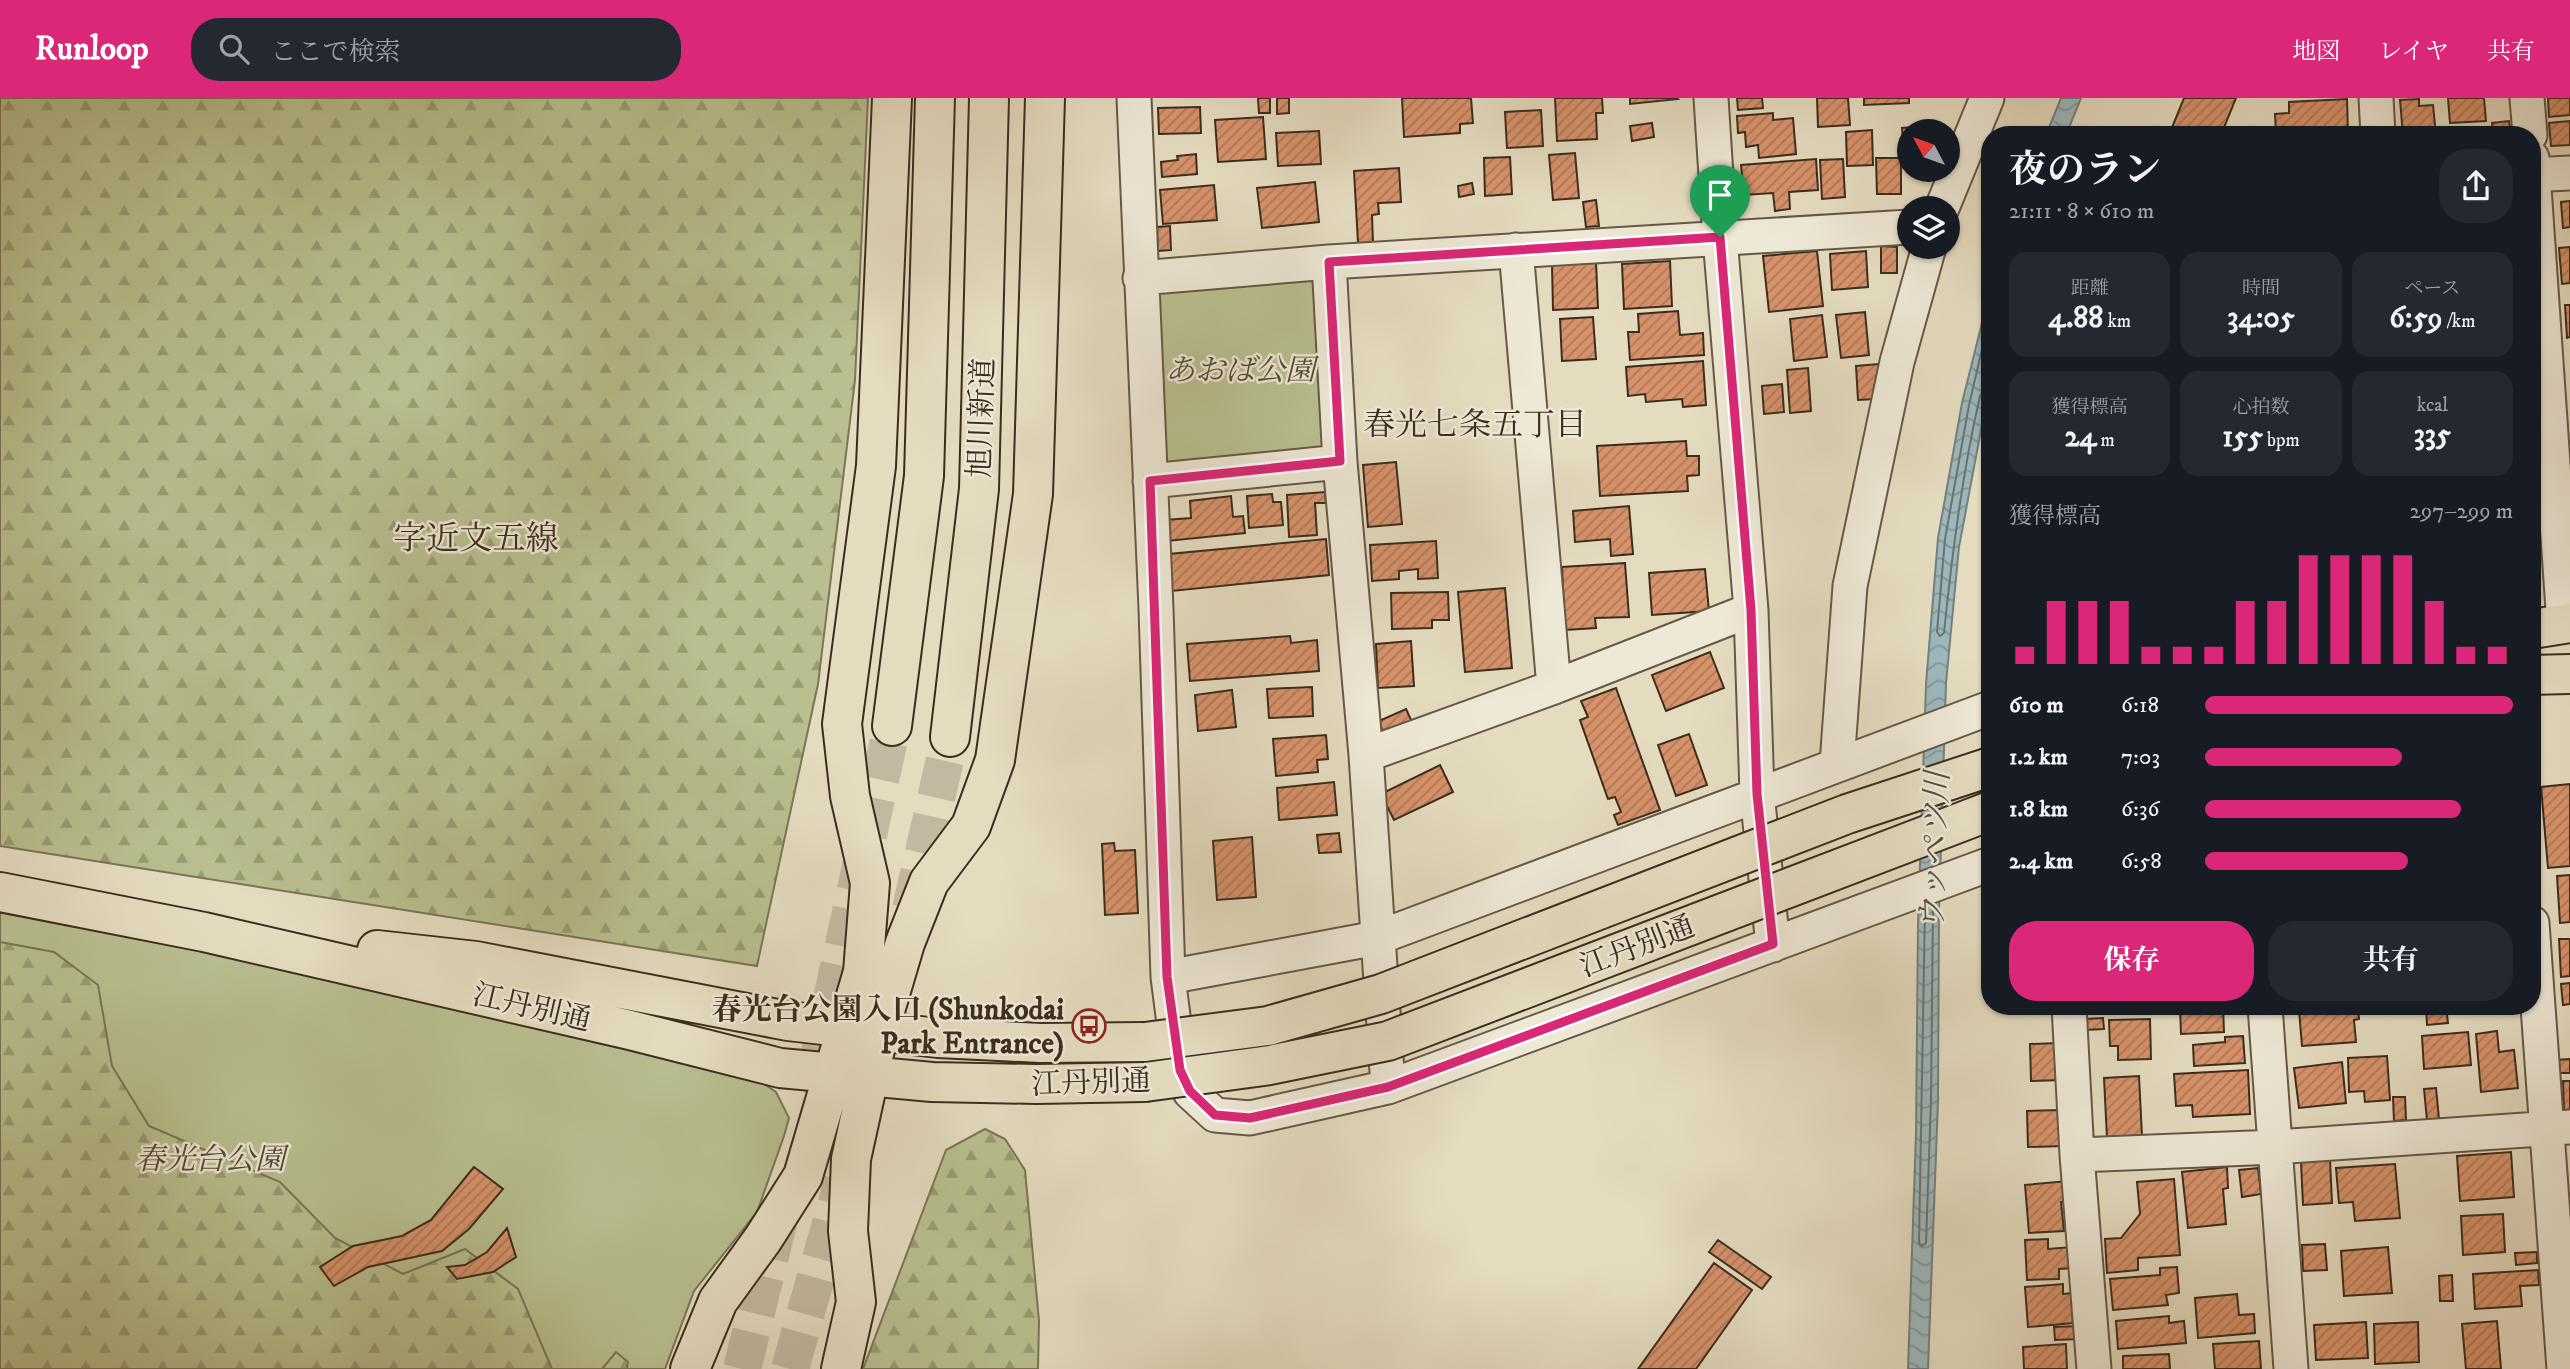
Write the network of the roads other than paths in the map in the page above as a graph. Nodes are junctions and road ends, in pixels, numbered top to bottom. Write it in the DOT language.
graph roads {
  1 [pos="892,98"];
  2 [pos="935,98"];
  3 [pos="989,98"];
  4 [pos="1045,98"];
  5 [pos="1134,98"];
  6 [pos="1711,98"];
  7 [pos="1987,98"];
  8 [pos="2376,98"];
  9 [pos="2527,98"];
  10 [pos="2378,126"];
  11 [pos="2529,126"];
  12 [pos="2541,171"];
  13 [pos="2570,173"];
  14 [pos="1947,196"];
  15 [pos="1897,228"];
  16 [pos="1720,237"];
  17 [pos="1516,250"];
  18 [pos="1926,259"];
  19 [pos="1329,262"];
  20 [pos="1140,278"];
  21 [pos="2541,328"];
  22 [pos="1340,461"];
  23 [pos="1150,481"];
  24 [pos="1751,610"];
  25 [pos="2556,625"];
  26 [pos="2570,674"];
  27 [pos="2541,675"];
  28 [pos="1554,687"];
  29 [pos="1981,711"];
  30 [pos="892,726"];
  31 [pos="950,737"];
  32 [pos="1366,755"];
  33 [pos="1846,761"];
  34 [pos="1981,769"];
  35 [pos="1757,794"];
  36 [pos="1981,814"];
  37 [pos="1981,867"];
  38 [pos="0,892"];
  39 [pos="204,932"];
  40 [pos="1377,938"];
  41 [pos="1773,944"];
  42 [pos="1167,977"];
  43 [pos="2541,994"];
  44 [pos="2069,1015"];
  45 [pos="2266,1015"];
  46 [pos="863,1030"];
  47 [pos="851,1075"];
  48 [pos="1388,1087"];
  49 [pos="2558,1128"];
  50 [pos="2276,1147"];
  51 [pos="2077,1155"];
  52 [pos="690,1369"];
  53 [pos="841,1369"];
  54 [pos="2094,1369"];
  55 [pos="2291,1369"];
  56 [pos="2564,1369"];
  1 -- 46 [label="main road"];
  2 -- 30 [label="main road, 旭川新道"];
  3 -- 31 [label="main road, 旭川新道"];
  4 -- 46 [label="main road"];
  5 -- 20 [label="street"];
  6 -- 16 [label="street"];
  7 -- 14 [label="street"];
  8 -- 10 [label="street"];
  9 -- 11 [label="street"];
  12 -- 13 [label="street"];
  15 -- 16 [label="street"];
  16 -- 17 [label="street"];
  16 -- 24 [label="street"];
  17 -- 19 [label="street"];
  17 -- 28 [label="street"];
  18 -- 33 [label="street"];
  19 -- 20 [label="street"];
  19 -- 22 [label="street"];
  20 -- 23 [label="street"];
  21 -- 25 [label="street"];
  22 -- 23 [label="street"];
  22 -- 32 [label="street"];
  23 -- 42 [label="street"];
  24 -- 28 [label="street"];
  24 -- 35 [label="street"];
  26 -- 27 [label="main road"];
  28 -- 32 [label="street"];
  29 -- 33 [label="street"];
  32 -- 40 [label="street"];
  33 -- 35 [label="street"];
  34 -- 46 [label="main road, 江丹別通, bridge"];
  35 -- 40 [label="street"];
  35 -- 41 [label="street"];
  36 -- 47 [label="main road, 江丹別通, bridge"];
  37 -- 41 [label="street"];
  38 -- 39 [label="main road, 江丹別通"];
  39 -- 46 [label="main road, 江丹別通"];
  39 -- 47 [label="main road, 江丹別通"];
  40 -- 42 [label="street"];
  40 -- 48 [label="street"];
  41 -- 48 [label="street"];
  42 -- 48 [label="street"];
  43 -- 49 [label="street"];
  44 -- 51 [label="street"];
  45 -- 50 [label="street"];
  46 -- 47 [label="main road"];
  47 -- 52 [label="main road"];
  47 -- 53 [label="main road"];
  49 -- 50 [label="street"];
  49 -- 56 [label="street"];
  50 -- 51 [label="street"];
  50 -- 55 [label="street"];
  51 -- 54 [label="street"];
}
